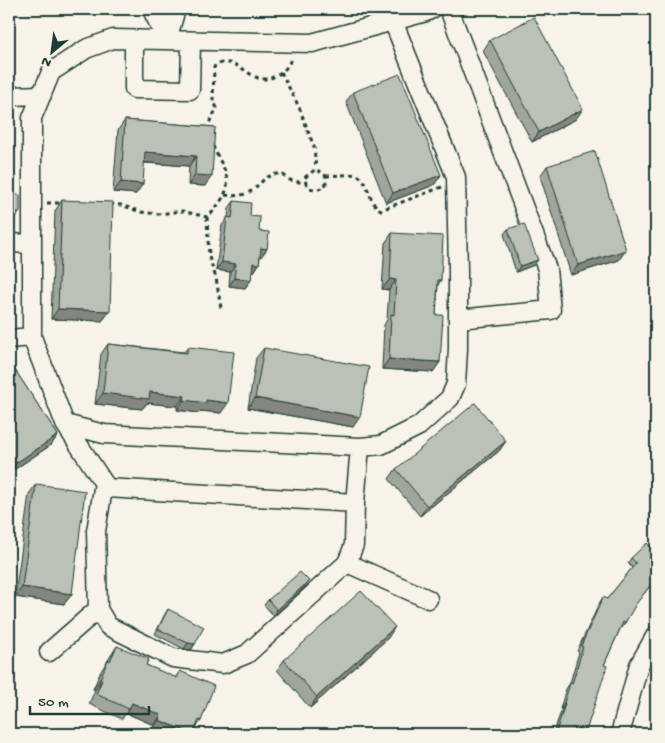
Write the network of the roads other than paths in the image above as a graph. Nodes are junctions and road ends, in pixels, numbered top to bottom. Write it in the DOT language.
graph roads {
  1 [pos="154,9"];
  2 [pos="176,9"];
  3 [pos="432,9"];
  4 [pos="449,9"];
  5 [pos="393,21"];
  6 [pos="134,40"];
  7 [pos="168,40"];
  8 [pos="192,41"];
  9 [pos="42,95"];
  10 [pos="9,96"];
  11 [pos="9,243"];
  12 [pos="32,244"];
  13 [pos="458,319"];
  14 [pos="32,336"];
  15 [pos="9,339"];
  16 [pos="65,424"];
  17 [pos="360,448"];
  18 [pos="104,483"];
  19 [pos="355,503"];
  20 [pos="347,563"];
  21 [pos="428,600"];
  22 [pos="98,609"];
  23 [pos="656,635"];
  24 [pos="49,652"];
  25 [pos="620,734"];
  1 -- 7 [label="street"];
  2 -- 7 [label="street"];
  3 -- 5 [label="street"];
  4 -- 13 [label="street"];
  5 -- 8 [label="street"];
  5 -- 13 [label="street"];
  6 -- 7 [label="street"];
  6 -- 8 [label="street"];
  6 -- 9 [label="street"];
  7 -- 8 [label="street"];
  9 -- 10 [label="street"];
  9 -- 12 [label="street"];
  11 -- 12 [label="street"];
  12 -- 14 [label="street"];
  13 -- 17 [label="street"];
  14 -- 15 [label="street"];
  14 -- 16 [label="street"];
  16 -- 17 [label="street"];
  16 -- 18 [label="street"];
  17 -- 19 [label="street"];
  18 -- 19 [label="street"];
  18 -- 22 [label="street"];
  19 -- 20 [label="street"];
  20 -- 21 [label="street"];
  20 -- 22 [label="street"];
  22 -- 24 [label="street"];
  23 -- 25 [label="street"];
}
